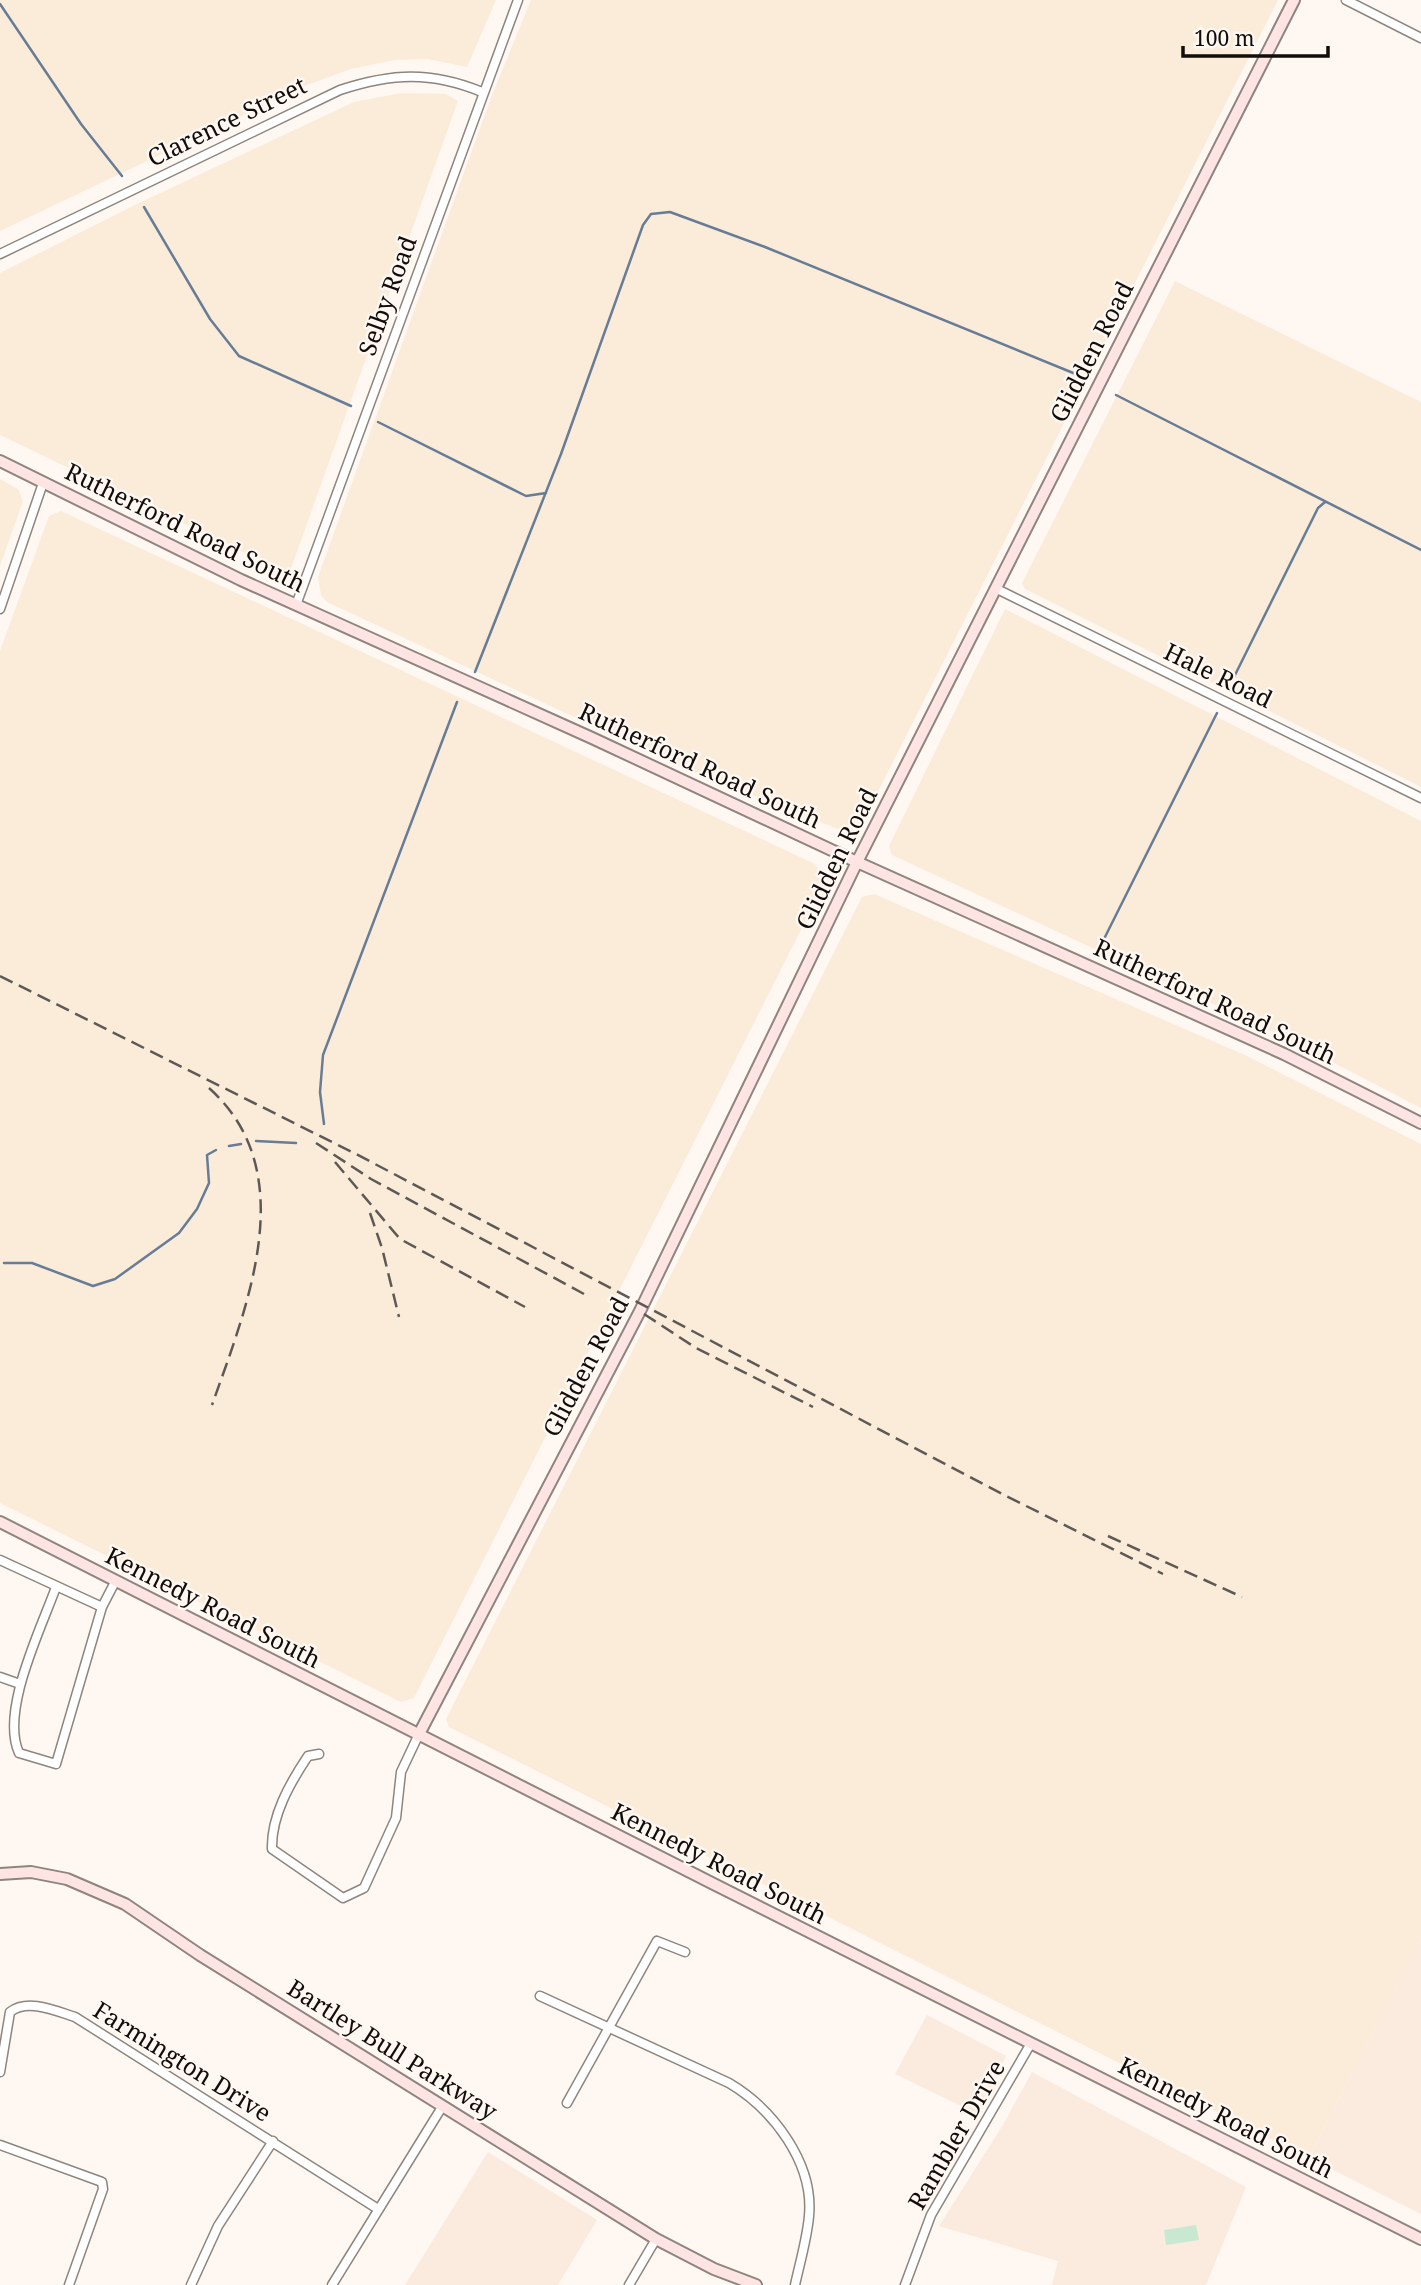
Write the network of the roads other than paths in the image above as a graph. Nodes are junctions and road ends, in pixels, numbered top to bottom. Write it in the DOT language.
graph roads {
  1 [pos="518,0"];
  2 [pos="1294,0"];
  3 [pos="1346,0"];
  4 [pos="1421,38"];
  5 [pos="482,92"];
  6 [pos="0,254"];
  7 [pos="0,461"];
  8 [pos="43,483"];
  9 [pos="997,589"];
  10 [pos="296,605"];
  11 [pos="0,609"];
  12 [pos="1421,798"];
  13 [pos="857,862"];
  14 [pos="1421,1123"];
  15 [pos="0,1522"];
  16 [pos="0,1560"];
  17 [pos="115,1582"];
  18 [pos="56,1587"];
  19 [pos="102,1607"];
  20 [pos="0,1677"];
  21 [pos="20,1684"];
  22 [pos="418,1737"];
  23 [pos="319,1754"];
  24 [pos="0,1874"];
  25 [pos="685,1952"];
  26 [pos="540,1996"];
  27 [pos="608,2028"];
  28 [pos="1030,2045"];
  29 [pos="0,2072"];
  30 [pos="567,2103"];
  31 [pos="442,2107"];
  32 [pos="273,2141"];
  33 [pos="0,2145"];
  34 [pos="378,2208"];
  35 [pos="656,2239"];
  36 [pos="1421,2239"];
  37 [pos="69,2285"];
  38 [pos="191,2285"];
  39 [pos="332,2285"];
  40 [pos="629,2285"];
  41 [pos="756,2285"];
  42 [pos="795,2285"];
  43 [pos="905,2285"];
  1 -- 5 [label="street, Selby Road"];
  2 -- 9 [label="street, Glidden Road"];
  3 -- 4 [label="street"];
  5 -- 6 [label="street, Clarence Street"];
  5 -- 10 [label="street, Selby Road"];
  7 -- 8 [label="street, Rutherford Road South"];
  8 -- 10 [label="street, Rutherford Road South"];
  8 -- 11 [label="street"];
  9 -- 12 [label="street, Hale Road"];
  9 -- 13 [label="street, Glidden Road"];
  10 -- 13 [label="street, Rutherford Road South"];
  13 -- 14 [label="street, Rutherford Road South"];
  13 -- 22 [label="street, Glidden Road"];
  15 -- 17 [label="street, Kennedy Road South"];
  16 -- 18 [label="street"];
  17 -- 19 [label="street"];
  17 -- 22 [label="street, Kennedy Road South"];
  18 -- 19 [label="street"];
  18 -- 21 [label="street"];
  19 -- 21 [label="street"];
  20 -- 21 [label="street"];
  22 -- 23 [label="street"];
  22 -- 28 [label="street, Kennedy Road South"];
  24 -- 31 [label="street, Bartley Bull Parkway"];
  25 -- 27 [label="street"];
  26 -- 27 [label="street"];
  27 -- 30 [label="street"];
  27 -- 42 [label="street"];
  28 -- 36 [label="street, Kennedy Road South"];
  28 -- 43 [label="street, Rambler Drive"];
  29 -- 32 [label="street, Farmington Drive"];
  31 -- 34 [label="street"];
  31 -- 35 [label="street, Bartley Bull Parkway"];
  32 -- 34 [label="street, Farmington Drive"];
  32 -- 38 [label="street"];
  33 -- 37 [label="street"];
  34 -- 39 [label="street"];
  35 -- 40 [label="street"];
  35 -- 41 [label="street, Bartley Bull Parkway"];
}
